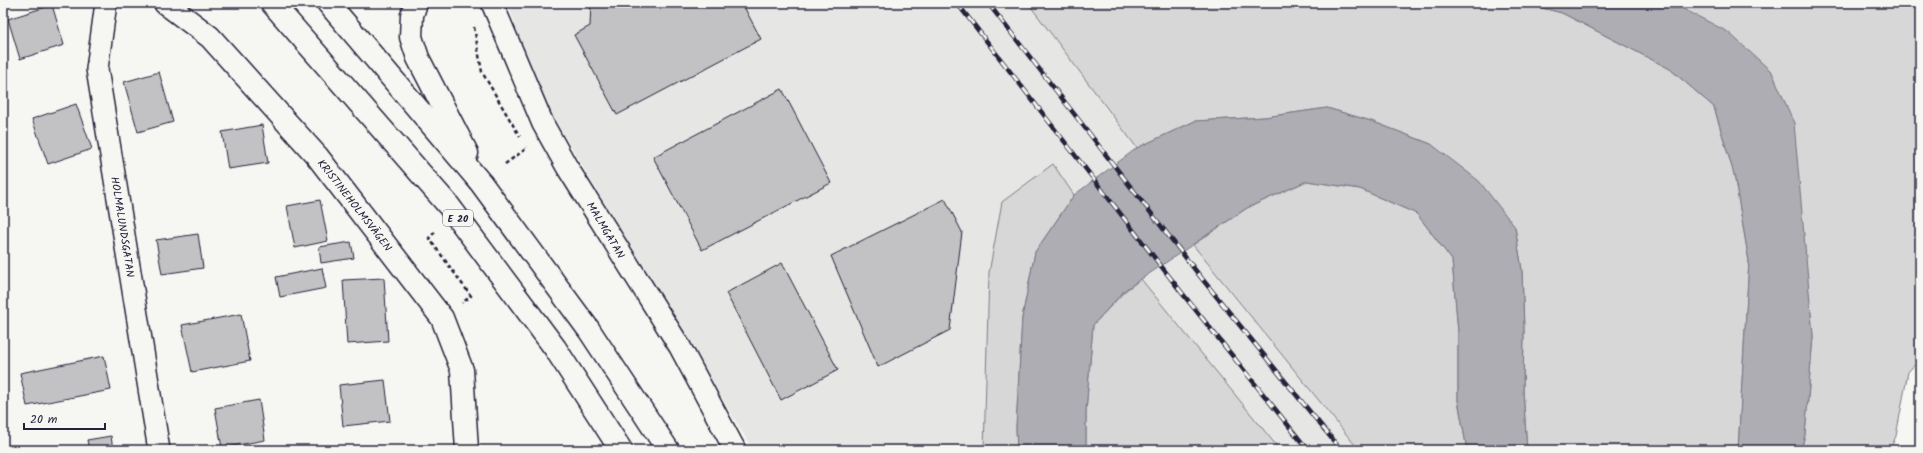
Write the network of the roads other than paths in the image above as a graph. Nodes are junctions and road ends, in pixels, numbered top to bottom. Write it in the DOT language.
graph roads {
  1 [pos="106,3"];
  2 [pos="165,3"];
  3 [pos="272,3"];
  4 [pos="328,3"];
  5 [pos="416,3"];
  6 [pos="492,3"];
  7 [pos="481,183"];
  8 [pos="159,450"];
  9 [pos="467,450"];
  10 [pos="621,450"];
  11 [pos="668,450"];
  12 [pos="735,450"];
  1 -- 8 [label="street, HOLMALUNDSGATAN"];
  2 -- 9 [label="main road, KRISTINEHOLMSVÄGEN"];
  3 -- 10 [label="main road, E 20"];
  4 -- 7 [label="main road"];
  5 -- 7 [label="main road"];
  6 -- 12 [label="street, MALMGATAN"];
  7 -- 11 [label="main road"];
}
